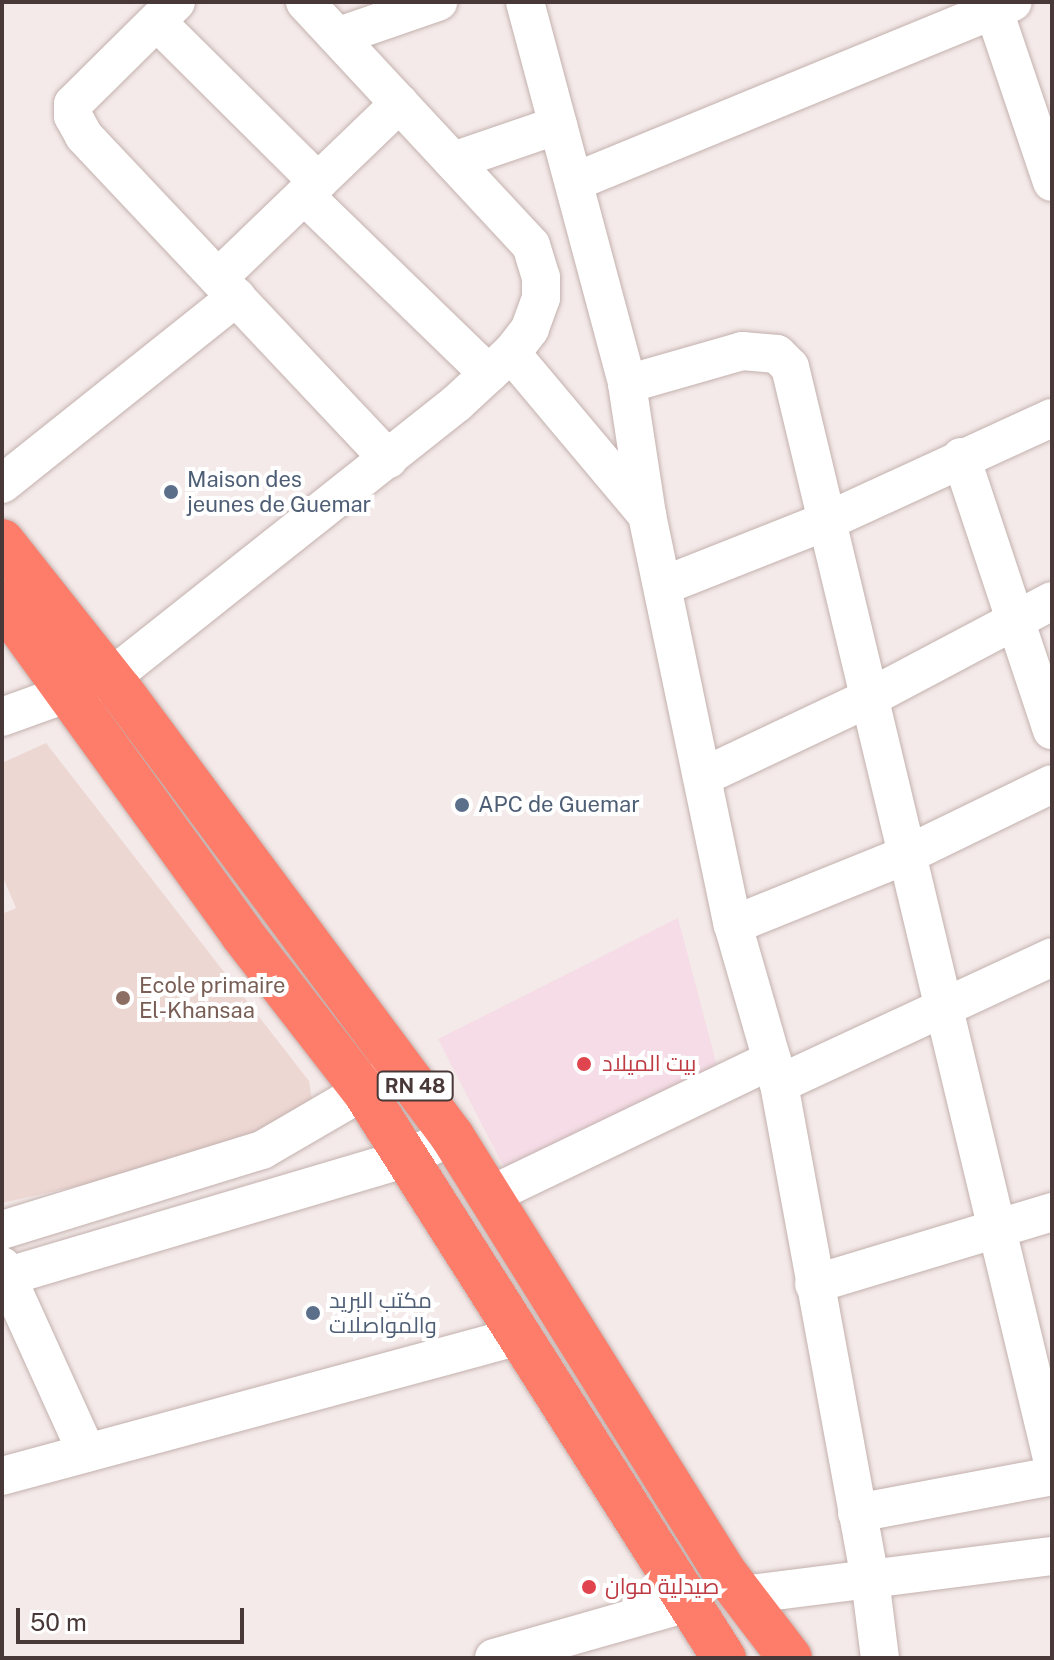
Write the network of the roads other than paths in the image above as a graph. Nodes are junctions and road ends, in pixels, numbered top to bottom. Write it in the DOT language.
graph roads {
  1 [pos="305,2"];
  2 [pos="438,2"];
  3 [pos="525,2"];
  4 [pos="999,5"];
  5 [pos="166,12"];
  6 [pos="339,36"];
  7 [pos="400,103"];
  8 [pos="558,125"];
  9 [pos="453,161"];
  10 [pos="574,182"];
  11 [pos="1052,182"];
  12 [pos="311,188"];
  13 [pos="227,288"];
  14 [pos="500,363"];
  15 [pos="627,384"];
  16 [pos="1052,418"];
  17 [pos="961,457"];
  18 [pos="388,459"];
  19 [pos="2,484"];
  20 [pos="647,515"];
  21 [pos="829,520"];
  22 [pos="2,541"];
  23 [pos="665,585"];
  24 [pos="1052,601"];
  25 [pos="2,602"];
  26 [pos="1016,619"];
  27 [pos="91,686"];
  28 [pos="867,699"];
  29 [pos="2,717"];
  30 [pos="1052,730"];
  31 [pos="702,777"];
  32 [pos="1052,784"];
  33 [pos="906,855"];
  34 [pos="733,925"];
  35 [pos="1052,957"];
  36 [pos="943,1012"];
  37 [pos="401,1068"];
  38 [pos="776,1072"];
  39 [pos="364,1091"];
  40 [pos="452,1136"];
  41 [pos="408,1158"];
  42 [pos="234,1161"];
  43 [pos="489,1196"];
  44 [pos="249,1206"];
  45 [pos="1052,1212"];
  46 [pos="2,1230"];
  47 [pos="998,1230"];
  48 [pos="4,1274"];
  49 [pos="814,1284"];
  50 [pos="519,1336"];
  51 [pos="87,1453"];
  52 [pos="1052,1458"];
  53 [pos="2,1476"];
  54 [pos="1052,1476"];
  55 [pos="857,1513"];
  56 [pos="1052,1556"];
  57 [pos="870,1579"];
  58 [pos="743,1595"];
  59 [pos="687,1603"];
  60 [pos="494,1658"];
  61 [pos="724,1658"];
  62 [pos="790,1658"];
  63 [pos="880,1658"];
  1 -- 6 [label="street"];
  2 -- 6 [label="street"];
  3 -- 8 [label="street"];
  4 -- 10 [label="street"];
  4 -- 11 [label="street"];
  5 -- 12 [label="street"];
  5 -- 13 [label="street"];
  6 -- 7 [label="street"];
  7 -- 9 [label="street"];
  7 -- 12 [label="street"];
  8 -- 9 [label="street"];
  8 -- 10 [label="street"];
  9 -- 14 [label="street"];
  10 -- 15 [label="street"];
  12 -- 13 [label="street"];
  12 -- 14 [label="street"];
  13 -- 18 [label="street"];
  13 -- 19 [label="street"];
  14 -- 18 [label="street"];
  14 -- 20 [label="street"];
  15 -- 20 [label="street"];
  15 -- 21 [label="street"];
  16 -- 17 [label="street"];
  17 -- 21 [label="street"];
  17 -- 26 [label="street"];
  18 -- 27 [label="street"];
  20 -- 23 [label="street"];
  21 -- 23 [label="street"];
  21 -- 28 [label="street"];
  22 -- 27 [label="highway, RN 48"];
  23 -- 31 [label="street"];
  24 -- 26 [label="street"];
  25 -- 27 [label="highway, RN 48"];
  26 -- 28 [label="street"];
  26 -- 30 [label="street"];
  27 -- 29 [label="street"];
  27 -- 37 [label="highway, RN 48"];
  27 -- 39 [label="highway, RN 48"];
  28 -- 31 [label="street"];
  28 -- 33 [label="street"];
  31 -- 34 [label="street"];
  32 -- 33 [label="street"];
  33 -- 34 [label="street"];
  33 -- 36 [label="street"];
  34 -- 38 [label="street"];
  35 -- 36 [label="street"];
  36 -- 38 [label="street"];
  36 -- 47 [label="street"];
  37 -- 39 [label="street"];
  37 -- 40 [label="highway, RN 48"];
  38 -- 43 [label="street"];
  38 -- 49 [label="street"];
  39 -- 41 [label="highway, RN 48"];
  39 -- 42 [label="street"];
  40 -- 41 [label="street"];
  40 -- 43 [label="highway, RN 48"];
  41 -- 44 [label="street"];
  41 -- 50 [label="highway, RN 48"];
  42 -- 44 [label="street"];
  42 -- 46 [label="street"];
  43 -- 58 [label="highway, RN 48"];
  44 -- 48 [label="street"];
  45 -- 47 [label="street"];
  47 -- 49 [label="street"];
  47 -- 52 [label="street"];
  48 -- 51 [label="street"];
  49 -- 55 [label="street"];
  50 -- 51 [label="street"];
  50 -- 59 [label="highway, RN 48"];
  51 -- 53 [label="street"];
  54 -- 55 [label="street"];
  55 -- 57 [label="street"];
  56 -- 57 [label="street"];
  57 -- 58 [label="street"];
  57 -- 63 [label="street"];
  58 -- 62 [label="highway, RN 48"];
  59 -- 60 [label="street"];
  59 -- 61 [label="highway, RN 48"];
}
